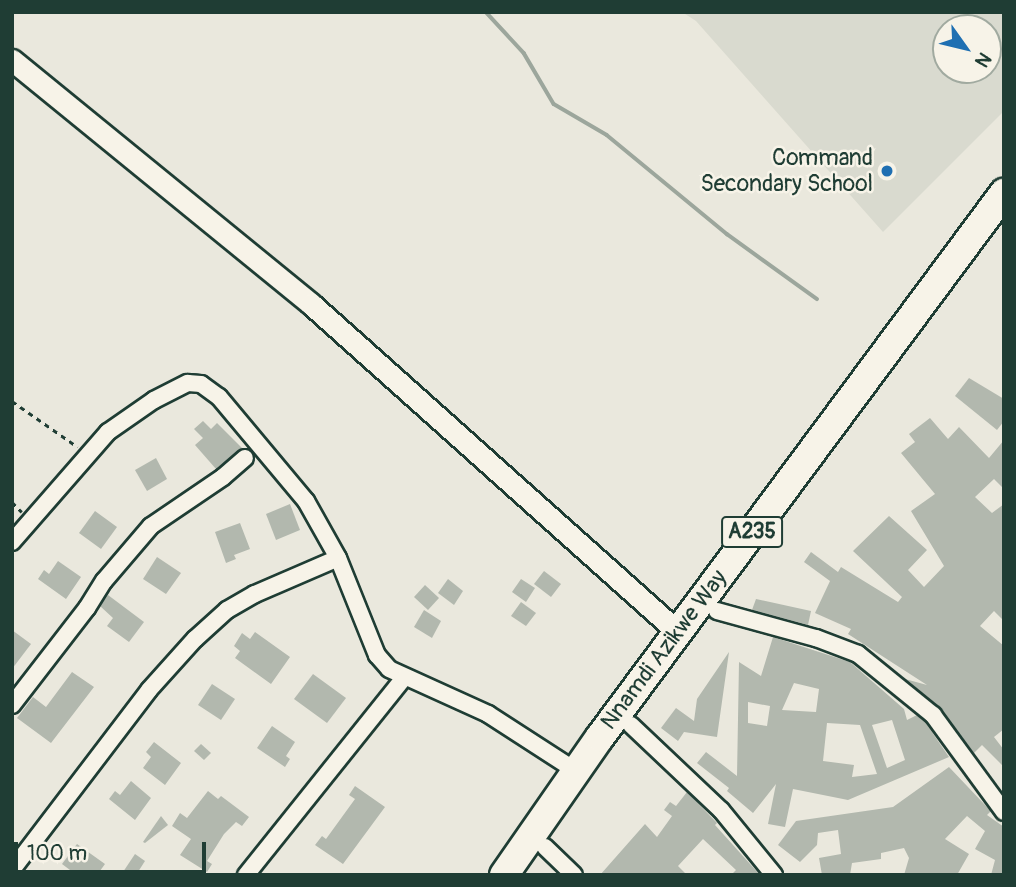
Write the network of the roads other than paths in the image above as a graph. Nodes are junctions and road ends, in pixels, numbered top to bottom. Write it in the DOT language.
graph roads {
  1 [pos="12,60"];
  2 [pos="1004,193"];
  3 [pos="1004,225"];
  4 [pos="245,457"];
  5 [pos="12,542"];
  6 [pos="338,558"];
  7 [pos="717,611"];
  8 [pos="678,632"];
  9 [pos="404,678"];
  10 [pos="12,705"];
  11 [pos="631,725"];
  12 [pos="576,771"];
  13 [pos="1004,812"];
  14 [pos="545,846"];
  15 [pos="12,870"];
  16 [pos="246,875"];
  17 [pos="504,875"];
  18 [pos="526,875"];
  19 [pos="574,875"];
  20 [pos="774,875"];
  1 -- 8 [label="street"];
  2 -- 8 [label="highway, Nnamdi Azikwe Way / A235"];
  3 -- 7 [label="highway, Nnamdi Azikwe Way / A235"];
  4 -- 10 [label="street"];
  5 -- 6 [label="street"];
  6 -- 9 [label="street"];
  6 -- 15 [label="street"];
  7 -- 11 [label="highway, Nnamdi Azikwe Way / A235"];
  7 -- 13 [label="street"];
  8 -- 12 [label="highway, Nnamdi Azikwe Way / A235"];
  9 -- 12 [label="street"];
  9 -- 16 [label="street"];
  11 -- 14 [label="highway, Nnamdi Azikwe Way / A235"];
  11 -- 20 [label="street"];
  12 -- 17 [label="highway, Nnamdi Azikwe Way / A235"];
  14 -- 18 [label="highway, Nnamdi Azikwe Way / A235"];
  14 -- 19 [label="street"];
}
